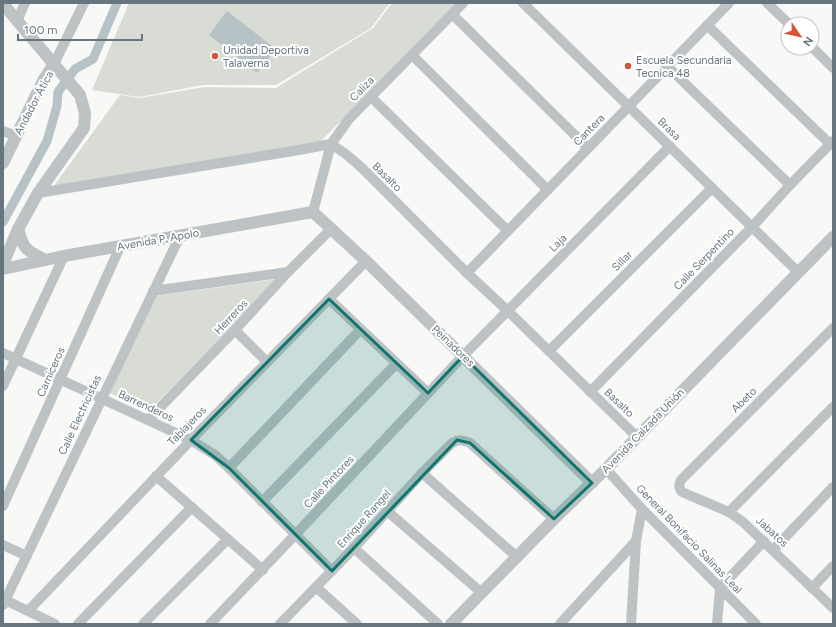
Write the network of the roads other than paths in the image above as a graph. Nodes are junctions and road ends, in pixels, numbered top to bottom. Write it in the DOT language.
graph roads {
  1 [pos="25,3"];
  2 [pos="84,3"];
  3 [pos="463,3"];
  4 [pos="523,3"];
  5 [pos="729,3"];
  6 [pos="767,3"];
  7 [pos="3,4"];
  8 [pos="452,14"];
  9 [pos="781,16"];
  10 [pos="16,21"];
  11 [pos="707,25"];
  12 [pos="412,55"];
  13 [pos="820,55"];
  14 [pos="667,66"];
  15 [pos="833,68"];
  16 [pos="52,73"];
  17 [pos="371,97"];
  18 [pos="628,106"];
  19 [pos="3,131"];
  20 [pos="16,136"];
  21 [pos="832,142"];
  22 [pos="331,144"];
  23 [pos="670,146"];
  24 [pos="588,148"];
  25 [pos="5,156"];
  26 [pos="790,185"];
  27 [pos="712,188"];
  28 [pos="548,190"];
  29 [pos="38,193"];
  30 [pos="313,212"];
  31 [pos="752,226"];
  32 [pos="18,229"];
  33 [pos="331,229"];
  34 [pos="508,230"];
  35 [pos="180,236"];
  36 [pos="832,239"];
  37 [pos="120,247"];
  38 [pos="64,256"];
  39 [pos="45,260"];
  40 [pos="366,261"];
  41 [pos="3,264"];
  42 [pos="3,269"];
  43 [pos="288,272"];
  44 [pos="798,272"];
  45 [pos="467,273"];
  46 [pos="153,291"];
  47 [pos="329,299"];
  48 [pos="508,311"];
  49 [pos="833,328"];
  50 [pos="235,330"];
  51 [pos="360,330"];
  52 [pos="549,351"];
  53 [pos="3,353"];
  54 [pos="463,356"];
  55 [pos="16,359"];
  56 [pos="267,362"];
  57 [pos="396,364"];
  58 [pos="60,379"];
  59 [pos="3,386"];
  60 [pos="590,392"];
  61 [pos="428,394"];
  62 [pos="101,399"];
  63 [pos="833,407"];
  64 [pos="148,420"];
  65 [pos="637,437"];
  66 [pos="191,440"];
  67 [pos="229,468"];
  68 [pos="606,469"];
  69 [pos="422,473"];
  70 [pos="156,476"];
  71 [pos="592,483"];
  72 [pos="833,487"];
  73 [pos="682,492"];
  74 [pos="262,502"];
  75 [pos="3,506"];
  76 [pos="192,507"];
  77 [pos="642,509"];
  78 [pos="387,511"];
  79 [pos="729,512"];
  80 [pos="554,519"];
  81 [pos="295,535"];
  82 [pos="228,539"];
  83 [pos="636,541"];
  84 [pos="764,541"];
  85 [pos="3,545"];
  86 [pos="354,548"];
  87 [pos="773,550"];
  88 [pos="27,556"];
  89 [pos="517,557"];
  90 [pos="833,566"];
  91 [pos="263,570"];
  92 [pos="332,571"];
  93 [pos="316,587"];
  94 [pos="720,588"];
  95 [pos="812,588"];
  96 [pos="482,593"];
  97 [pos="4,601"];
  98 [pos="833,608"];
  99 [pos="29,610"];
  100 [pos="55,624"];
  101 [pos="78,624"];
  102 [pos="143,624"];
  103 [pos="210,624"];
  104 [pos="280,624"];
  105 [pos="357,624"];
  106 [pos="438,624"];
  107 [pos="451,624"];
  108 [pos="560,624"];
  109 [pos="631,624"];
  110 [pos="717,624"];
  111 [pos="756,624"];
  1 -- 10 [label="street"];
  2 -- 16 [label="street"];
  3 -- 8 [label="street, Caliza"];
  4 -- 18 [label="street, Brasa"];
  5 -- 11 [label="street, Cantera"];
  6 -- 9 [label="street"];
  7 -- 10 [label="street"];
  8 -- 12 [label="street, Caliza"];
  8 -- 24 [label="street"];
  10 -- 16 [label="street"];
  11 -- 14 [label="street, Cantera"];
  11 -- 21 [label="street"];
  12 -- 17 [label="street, Caliza"];
  12 -- 28 [label="street"];
  13 -- 15 [label="street"];
  14 -- 18 [label="street, Cantera"];
  14 -- 26 [label="street"];
  16 -- 20 [label="street, Andador Ática"];
  16 -- 29 [label="street"];
  17 -- 22 [label="street, Caliza"];
  17 -- 34 [label="street"];
  18 -- 23 [label="street, Brasa"];
  18 -- 24 [label="street, Cantera"];
  19 -- 20 [label="street"];
  20 -- 25 [label="street, Andador Ática"];
  21 -- 26 [label="street, Calle Serpentino"];
  22 -- 29 [label="street"];
  22 -- 30 [label="street, Caliza"];
  22 -- 45 [label="street, Basalto"];
  23 -- 27 [label="street, Brasa"];
  23 -- 48 [label="street, Laja"];
  24 -- 28 [label="street, Cantera"];
  26 -- 31 [label="street, Calle Serpentino"];
  27 -- 31 [label="street, Brasa"];
  27 -- 52 [label="street, Sillar"];
  28 -- 34 [label="street, Cantera"];
  29 -- 32 [label="street"];
  30 -- 33 [label="street, Peinadores"];
  30 -- 35 [label="street, Avenida P. Apolo"];
  31 -- 44 [label="street, Brasa"];
  31 -- 60 [label="street, Calle Serpentino"];
  32 -- 39 [label="street"];
  32 -- 41 [label="street"];
  33 -- 40 [label="street, Peinadores"];
  33 -- 43 [label="street, Herreros"];
  34 -- 45 [label="street, Cantera"];
  35 -- 37 [label="street, Avenida P. Apolo"];
  35 -- 46 [label="street, Calle Electricistas"];
  36 -- 44 [label="street, Avenida Calzada Unión"];
  37 -- 38 [label="street, Avenida P. Apolo"];
  37 -- 58 [label="street, Carniceros"];
  38 -- 39 [label="street, Avenida P. Apolo"];
  38 -- 55 [label="street"];
  39 -- 42 [label="street, Avenida P. Apolo"];
  40 -- 47 [label="street, Tablajeros"];
  40 -- 54 [label="street, Peinadores"];
  43 -- 46 [label="street"];
  43 -- 50 [label="street, Herreros"];
  44 -- 65 [label="street, Avenida Calzada Unión"];
  45 -- 48 [label="street, Basalto"];
  46 -- 62 [label="street, Calle Electricistas"];
  47 -- 51 [label="street"];
  47 -- 56 [label="street, Tablajeros"];
  48 -- 52 [label="street, Basalto"];
  48 -- 54 [label="street, Laja"];
  49 -- 73 [label="street, Abeto"];
  50 -- 56 [label="street"];
  50 -- 64 [label="street, Herreros"];
  51 -- 57 [label="street"];
  51 -- 67 [label="street"];
  52 -- 60 [label="street, Basalto"];
  53 -- 55 [label="street, Barrenderos"];
  54 -- 61 [label="street, Calle Pintores"];
  54 -- 71 [label="street, Peinadores"];
  55 -- 58 [label="street, Barrenderos"];
  55 -- 59 [label="street"];
  56 -- 66 [label="street, Tablajeros"];
  57 -- 61 [label="street"];
  57 -- 74 [label="street"];
  58 -- 62 [label="street, Barrenderos"];
  58 -- 75 [label="street, Carniceros"];
  60 -- 65 [label="street, Basalto"];
  61 -- 81 [label="street, Calle Pintores"];
  62 -- 64 [label="street, Barrenderos"];
  62 -- 88 [label="street, Calle Electricistas"];
  63 -- 79 [label="street"];
  64 -- 66 [label="street, Barrenderos"];
  65 -- 68 [label="street, Avenida Calzada Unión"];
  66 -- 67 [label="street, Barrenderos"];
  66 -- 70 [label="street, Tablajeros"];
  67 -- 74 [label="street, Barrenderos"];
  68 -- 71 [label="street, Avenida Calzada Unión"];
  68 -- 77 [label="street, General Bonifacio Salinas Leal"];
  69 -- 78 [label="street, Enrique Rangel"];
  69 -- 80 [label="street, Enrique Rangel"];
  69 -- 89 [label="street"];
  70 -- 76 [label="street"];
  70 -- 99 [label="street, Tablajeros"];
  71 -- 80 [label="street, Avenida Calzada Unión"];
  72 -- 87 [label="street"];
  73 -- 79 [label="street, Jabatos"];
  74 -- 81 [label="street, Barrenderos"];
  76 -- 82 [label="street"];
  76 -- 101 [label="street"];
  77 -- 83 [label="street"];
  77 -- 94 [label="street, General Bonifacio Salinas Leal"];
  78 -- 86 [label="street, Enrique Rangel"];
  78 -- 96 [label="street"];
  79 -- 84 [label="street, Jabatos"];
  80 -- 89 [label="street, Avenida Calzada Unión"];
  81 -- 91 [label="street, Calle Pintores"];
  81 -- 92 [label="street, Barrenderos"];
  82 -- 91 [label="street"];
  82 -- 102 [label="street"];
  83 -- 108 [label="street"];
  83 -- 109 [label="street"];
  84 -- 87 [label="street, Jabatos"];
  84 -- 94 [label="street"];
  85 -- 88 [label="street"];
  86 -- 92 [label="street, Enrique Rangel"];
  86 -- 106 [label="street"];
  87 -- 95 [label="street, Jabatos"];
  88 -- 97 [label="street, Calle Electricistas"];
  89 -- 96 [label="street, Avenida Calzada Unión"];
  90 -- 95 [label="street"];
  91 -- 103 [label="street, Calle Pintores"];
  92 -- 93 [label="street, Enrique Rangel"];
  93 -- 104 [label="street, Enrique Rangel"];
  93 -- 105 [label="street"];
  94 -- 110 [label="street"];
  94 -- 111 [label="street, General Bonifacio Salinas Leal"];
  95 -- 98 [label="street, Jabatos"];
  96 -- 107 [label="street, Avenida Calzada Unión"];
  97 -- 99 [label="street"];
  99 -- 100 [label="street"];
}
